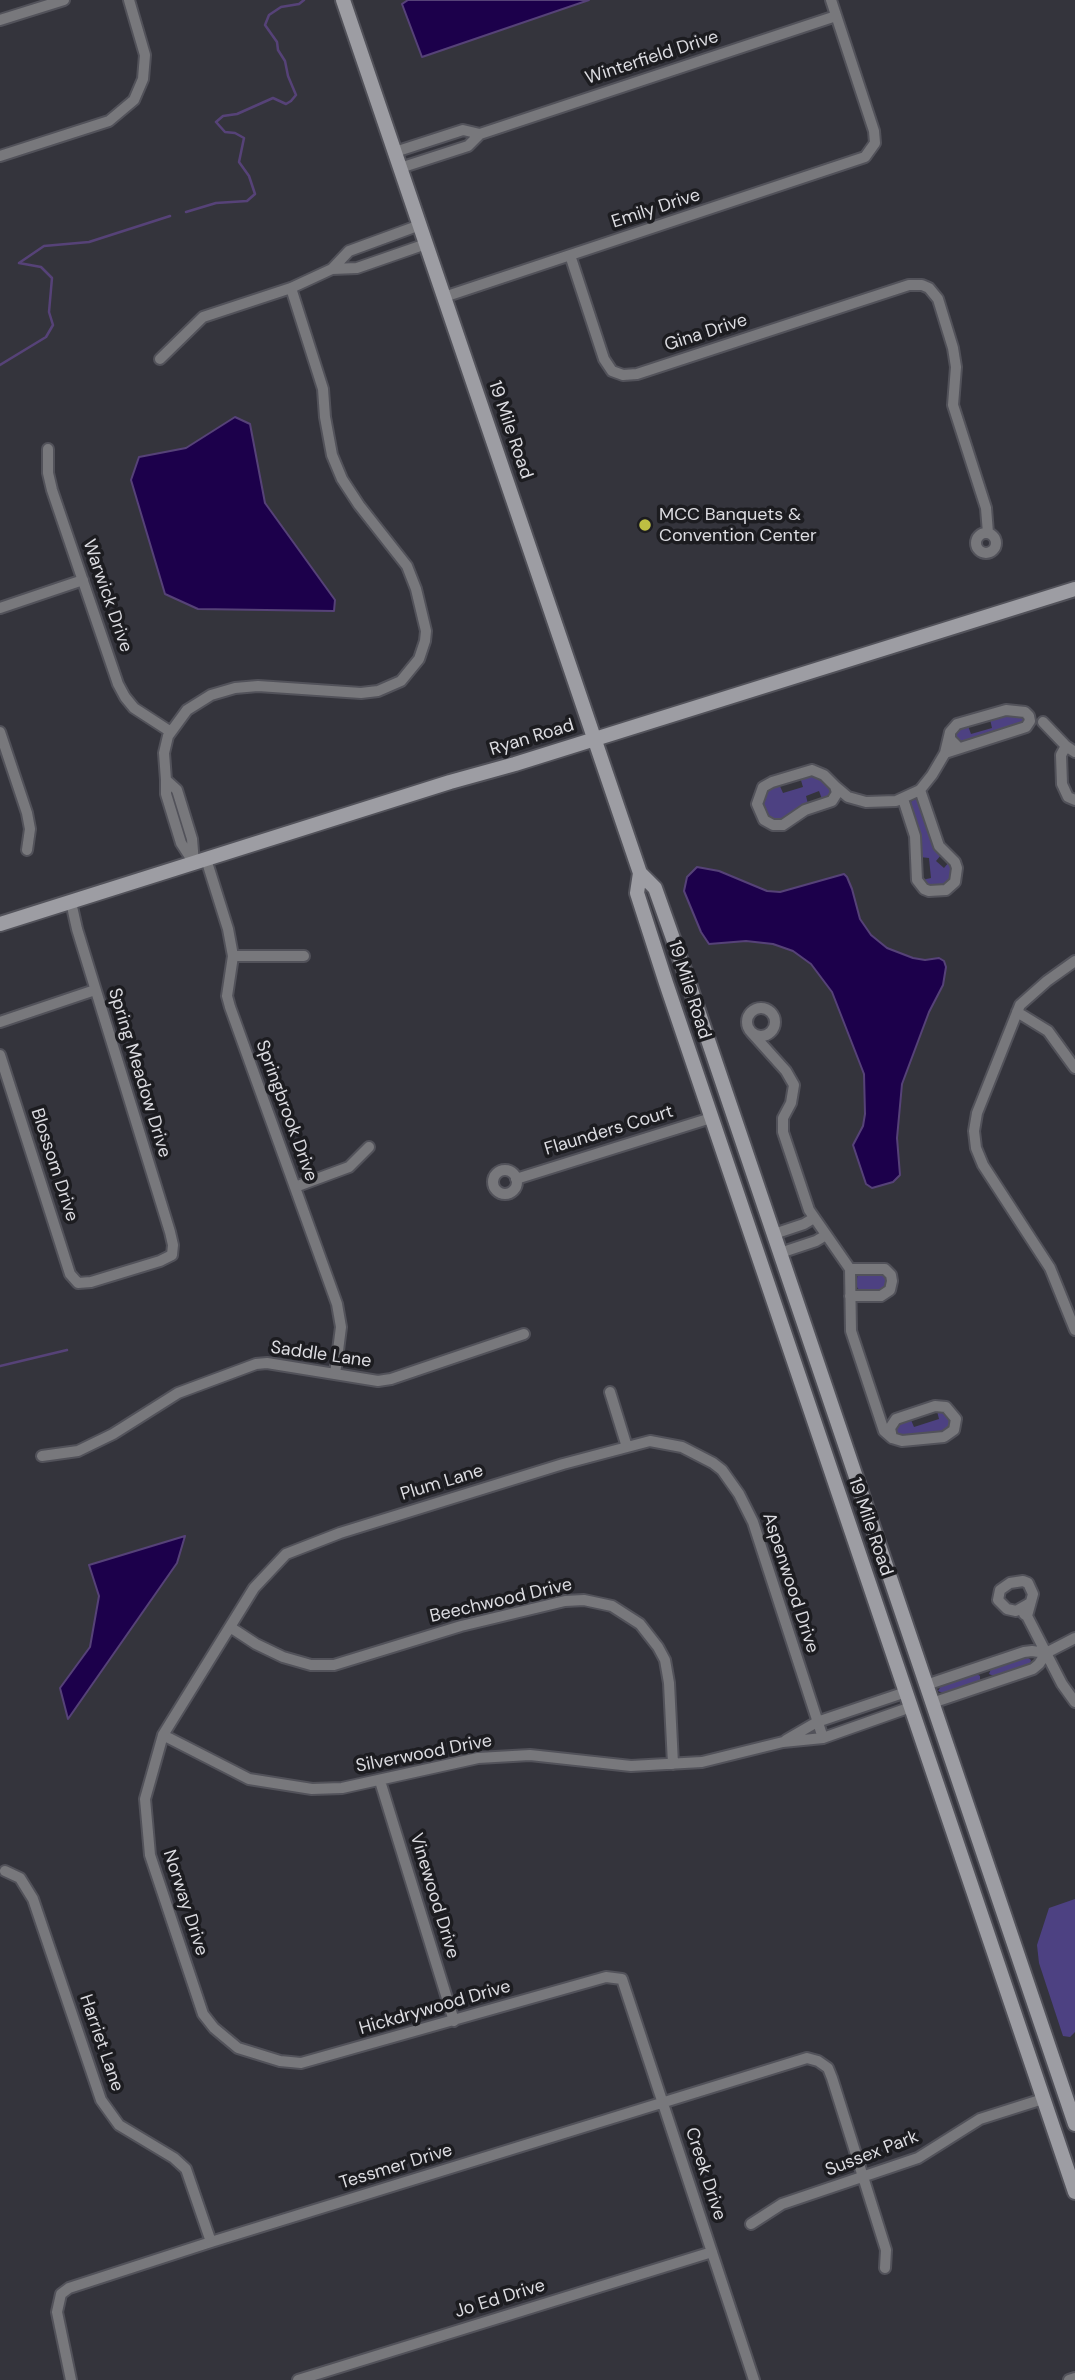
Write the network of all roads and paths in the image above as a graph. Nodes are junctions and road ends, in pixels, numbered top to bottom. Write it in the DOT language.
graph roads {
  1 [pos="64,0"];
  2 [pos="129,0"];
  3 [pos="343,0"];
  4 [pos="831,0"];
  5 [pos="836,16"];
  6 [pos="0,20"];
  7 [pos="480,134"];
  8 [pos="395,152"];
  9 [pos="0,156"];
  10 [pos="400,169"];
  11 [pos="420,225"];
  12 [pos="426,244"];
  13 [pos="570,255"];
  14 [pos="332,269"];
  15 [pos="291,288"];
  16 [pos="444,297"];
  17 [pos="160,359"];
  18 [pos="48,449"];
  19 [pos="988,533"];
  20 [pos="83,580"];
  21 [pos="1075,589"];
  22 [pos="0,608"];
  23 [pos="1026,712"];
  24 [pos="1043,722"];
  25 [pos="1026,727"];
  26 [pos="0,732"];
  27 [pos="171,732"];
  28 [pos="950,732"];
  29 [pos="595,739"];
  30 [pos="959,748"];
  31 [pos="1071,749"];
  32 [pos="945,753"];
  33 [pos="5,760"];
  34 [pos="835,786"];
  35 [pos="920,790"];
  36 [pos="848,797"];
  37 [pos="903,799"];
  38 [pos="1075,800"];
  39 [pos="832,801"];
  40 [pos="27,850"];
  41 [pos="200,861"];
  42 [pos="640,873"];
  43 [pos="71,902"];
  44 [pos="666,918"];
  45 [pos="646,919"];
  46 [pos="0,924"];
  47 [pos="233,956"];
  48 [pos="304,956"];
  49 [pos="1075,961"];
  50 [pos="95,990"];
  51 [pos="1017,1012"];
  52 [pos="0,1022"];
  53 [pos="751,1032"];
  54 [pos="768,1035"];
  55 [pos="768,1049"];
  56 [pos="0,1055"];
  57 [pos="1075,1068"];
  58 [pos="698,1078"];
  59 [pos="722,1081"];
  60 [pos="711,1118"];
  61 [pos="369,1147"];
  62 [pos="516,1178"];
  63 [pos="295,1187"];
  64 [pos="814,1219"];
  65 [pos="774,1234"];
  66 [pos="826,1235"];
  67 [pos="781,1255"];
  68 [pos="758,1257"];
  69 [pos="850,1269"];
  70 [pos="78,1283"];
  71 [pos="850,1296"];
  72 [pos="1075,1330"];
  73 [pos="524,1334"];
  74 [pos="335,1374"];
  75 [pos="610,1392"];
  76 [pos="896,1419"];
  77 [pos="882,1424"];
  78 [pos="892,1438"];
  79 [pos="627,1447"];
  80 [pos="700,1455"];
  81 [pos="42,1456"];
  82 [pos="868,1581"];
  83 [pos="891,1581"];
  84 [pos="1030,1604"];
  85 [pos="1016,1611"];
  86 [pos="1027,1616"];
  87 [pos="230,1627"];
  88 [pos="1075,1638"];
  89 [pos="1046,1653"];
  90 [pos="926,1685"];
  91 [pos="905,1692"];
  92 [pos="1075,1702"];
  93 [pos="932,1703"];
  94 [pos="911,1707"];
  95 [pos="817,1722"];
  96 [pos="163,1735"];
  97 [pos="823,1738"];
  98 [pos="783,1742"];
  99 [pos="924,1748"];
  100 [pos="947,1748"];
  101 [pos="673,1764"];
  102 [pos="380,1781"];
  103 [pos="5,1871"];
  104 [pos="622,1979"];
  105 [pos="454,2021"];
  106 [pos="257,2055"];
  107 [pos="1029,2057"];
  108 [pos="1053,2059"];
  109 [pos="1043,2099"];
  110 [pos="663,2104"];
  111 [pos="1075,2124"];
  112 [pos="865,2177"];
  113 [pos="1075,2192"];
  114 [pos="751,2224"];
  115 [pos="211,2242"];
  116 [pos="712,2252"];
  117 [pos="885,2268"];
  118 [pos="1075,2378"];
  119 [pos="71,2380"];
  120 [pos="298,2380"];
  121 [pos="754,2380"];
  122 [pos="1069,2380"];
  1 -- 6 [label="street"];
  2 -- 9 [label="street"];
  3 -- 8 [label="main road, 19 Mile Road"];
  4 -- 5 [label="street"];
  5 -- 7 [label="street, Winterfield Drive"];
  5 -- 13 [label="street, Emily Drive"];
  7 -- 8 [label="street, Winterfield Drive"];
  7 -- 10 [label="street, Winterfield Drive"];
  8 -- 10 [label="main road, 19 Mile Road"];
  10 -- 11 [label="main road, 19 Mile Road"];
  11 -- 12 [label="main road, 19 Mile Road"];
  11 -- 14 [label="street"];
  12 -- 14 [label="street"];
  12 -- 16 [label="main road, 19 Mile Road"];
  13 -- 16 [label="street, Emily Drive"];
  13 -- 19 [label="street, Gina Drive"];
  14 -- 15 [label="street"];
  15 -- 17 [label="street"];
  15 -- 27 [label="street"];
  16 -- 29 [label="main road, 19 Mile Road"];
  18 -- 20 [label="street, Warwick Drive"];
  20 -- 22 [label="street"];
  20 -- 27 [label="street, Warwick Drive"];
  21 -- 29 [label="main road, Ryan Road"];
  23 -- 24 [label="street"];
  23 -- 25 [label="street"];
  23 -- 28 [label="street"];
  24 -- 25 [label="street"];
  24 -- 31 [label="street"];
  25 -- 30 [label="street"];
  26 -- 33 [label="street"];
  27 -- 41 [label="street, Springbrook Drive"];
  28 -- 30 [label="street"];
  28 -- 32 [label="street"];
  29 -- 41 [label="main road, Ryan Road"];
  29 -- 42 [label="main road, 19 Mile Road"];
  30 -- 32 [label="street"];
  31 -- 38 [label="street"];
  32 -- 35 [label="street"];
  33 -- 40 [label="street"];
  34 -- 36 [label="street"];
  34 -- 39 [label="street"];
  34 -- 39 [label="street"];
  35 -- 37 [label="street"];
  35 -- 37 [label="street"];
  36 -- 37 [label="street"];
  36 -- 39 [label="street"];
  41 -- 43 [label="main road, Ryan Road"];
  41 -- 47 [label="street, Springbrook Drive"];
  42 -- 44 [label="main road, 19 Mile Road"];
  42 -- 45 [label="main road, 19 Mile Road"];
  43 -- 46 [label="main road, Ryan Road"];
  43 -- 50 [label="street, Spring Meadow Drive"];
  44 -- 45 [label="main road"];
  44 -- 59 [label="main road, 19 Mile Road"];
  45 -- 58 [label="main road, 19 Mile Road"];
  47 -- 48 [label="street"];
  47 -- 63 [label="street, Springbrook Drive"];
  49 -- 51 [label="street"];
  50 -- 52 [label="street"];
  50 -- 70 [label="street, Spring Meadow Drive"];
  51 -- 57 [label="street"];
  51 -- 72 [label="street"];
  53 -- 54 [label="street"];
  53 -- 54 [label="street"];
  53 -- 55 [label="street"];
  54 -- 55 [label="street"];
  55 -- 64 [label="street"];
  56 -- 70 [label="street, Blossom Drive"];
  58 -- 59 [label="main road"];
  58 -- 60 [label="main road, 19 Mile Road"];
  59 -- 65 [label="main road, 19 Mile Road"];
  60 -- 62 [label="street, Flaunders Court"];
  60 -- 68 [label="main road, 19 Mile Road"];
  61 -- 63 [label="street"];
  63 -- 74 [label="street, Springbrook Drive"];
  64 -- 65 [label="street"];
  64 -- 66 [label="street"];
  65 -- 67 [label="main road, 19 Mile Road"];
  66 -- 67 [label="street"];
  66 -- 69 [label="street"];
  67 -- 68 [label="main road"];
  67 -- 83 [label="main road, 19 Mile Road"];
  68 -- 82 [label="main road, 19 Mile Road"];
  69 -- 71 [label="street"];
  69 -- 71 [label="street"];
  71 -- 77 [label="street"];
  73 -- 74 [label="street, Saddle Lane"];
  74 -- 81 [label="street, Saddle Lane"];
  75 -- 79 [label="street"];
  76 -- 77 [label="street"];
  76 -- 78 [label="street"];
  76 -- 78 [label="street"];
  77 -- 78 [label="street"];
  79 -- 80 [label="street, Plum Lane"];
  79 -- 87 [label="street, Plum Lane"];
  80 -- 95 [label="street, Aspenwood Drive"];
  82 -- 83 [label="main road"];
  82 -- 91 [label="main road, 19 Mile Road"];
  83 -- 90 [label="main road, 19 Mile Road"];
  84 -- 85 [label="street"];
  84 -- 85 [label="street"];
  84 -- 86 [label="street"];
  85 -- 86 [label="street"];
  86 -- 89 [label="street"];
  87 -- 96 [label="street, Norway Drive"];
  87 -- 101 [label="street, Beechwood Drive"];
  88 -- 89 [label="street"];
  89 -- 90 [label="street"];
  89 -- 92 [label="street"];
  89 -- 93 [label="street"];
  90 -- 93 [label="main road, 19 Mile Road"];
  91 -- 94 [label="main road, 19 Mile Road"];
  91 -- 95 [label="street, Silverwood Drive"];
  93 -- 100 [label="main road, 19 Mile Road"];
  94 -- 97 [label="street, Silverwood Drive"];
  94 -- 99 [label="main road, 19 Mile Road"];
  95 -- 97 [label="street, Aspenwood Drive"];
  95 -- 98 [label="street, Silverwood Drive"];
  96 -- 102 [label="street, Silverwood Drive"];
  96 -- 106 [label="street, Norway Drive"];
  97 -- 98 [label="street, Silverwood Drive"];
  98 -- 101 [label="street, Silverwood Drive"];
  99 -- 100 [label="main road"];
  99 -- 107 [label="main road, 19 Mile Road"];
  100 -- 108 [label="main road, 19 Mile Road"];
  101 -- 102 [label="street, Silverwood Drive"];
  102 -- 105 [label="street, Vinewood Drive"];
  103 -- 115 [label="street, Harriet Lane"];
  104 -- 105 [label="street, Hickdrywood Drive"];
  104 -- 110 [label="street, Creek Drive"];
  105 -- 106 [label="street, Hickdrywood Drive"];
  107 -- 108 [label="main road"];
  107 -- 109 [label="main road, 19 Mile Road"];
  108 -- 111 [label="main road, 19 Mile Road"];
  109 -- 112 [label="street, Sussex Park"];
  109 -- 113 [label="main road, 19 Mile Road"];
  110 -- 112 [label="street, Tessmer Drive"];
  110 -- 115 [label="street, Tessmer Drive"];
  110 -- 116 [label="street, Creek Drive"];
  112 -- 114 [label="street, Sussex Park"];
  112 -- 117 [label="street"];
  115 -- 119 [label="street, Tessmer Drive"];
  116 -- 120 [label="street, Jo Ed Drive"];
  116 -- 121 [label="street, Creek Drive"];
  118 -- 122 [label="street"];
}
